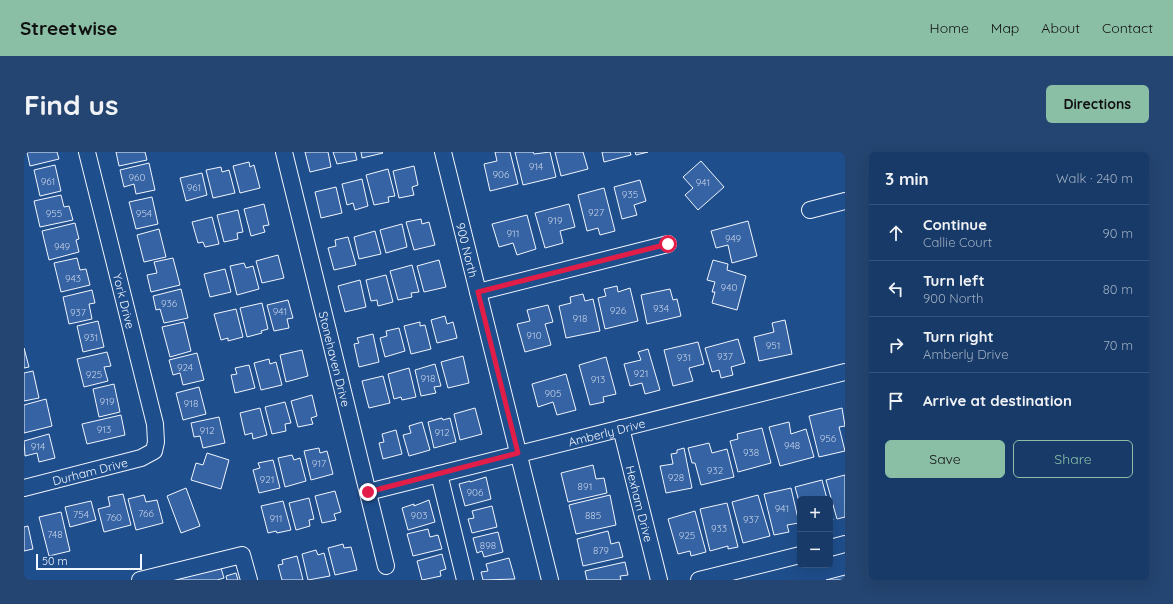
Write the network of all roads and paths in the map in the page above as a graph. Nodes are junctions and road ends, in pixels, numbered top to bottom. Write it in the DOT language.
graph roads {
  1 [pos="87,152"];
  2 [pos="284,152"];
  3 [pos="443,152"];
  4 [pos="845,201"];
  5 [pos="810,210"];
  6 [pos="668,244"];
  7 [pos="478,292"];
  8 [pos="845,372"];
  9 [pos="621,428"];
  10 [pos="154,451"];
  11 [pos="518,453"];
  12 [pos="438,474"];
  13 [pos="24,488"];
  14 [pos="368,492"];
  15 [pos="845,544"];
  16 [pos="833,547"];
  17 [pos="797,556"];
  18 [pos="386,566"];
  19 [pos="140,580"];
  20 [pos="248,580"];
  21 [pos="465,580"];
  22 [pos="550,580"];
  23 [pos="659,580"];
  24 [pos="699,580"];
  1 -- 10 [label="street, York Drive"];
  2 -- 14 [label="street, Stonehaven Drive"];
  3 -- 7 [label="street, 900 North"];
  4 -- 5 [label="street"];
  6 -- 7 [label="street"];
  7 -- 11 [label="street, 900 North"];
  8 -- 9 [label="street, Amberly Drive"];
  9 -- 11 [label="street, Amberly Drive"];
  9 -- 23 [label="street, Hexham Drive"];
  10 -- 13 [label="street, Durham Drive"];
  11 -- 12 [label="street, Amberly Drive"];
  11 -- 22 [label="street, 900 North"];
  12 -- 14 [label="street, Amberly Drive"];
  12 -- 21 [label="street"];
  14 -- 18 [label="street, Stonehaven Drive"];
  15 -- 16 [label="street"];
  17 -- 24 [label="street"];
  19 -- 20 [label="street"];
}
